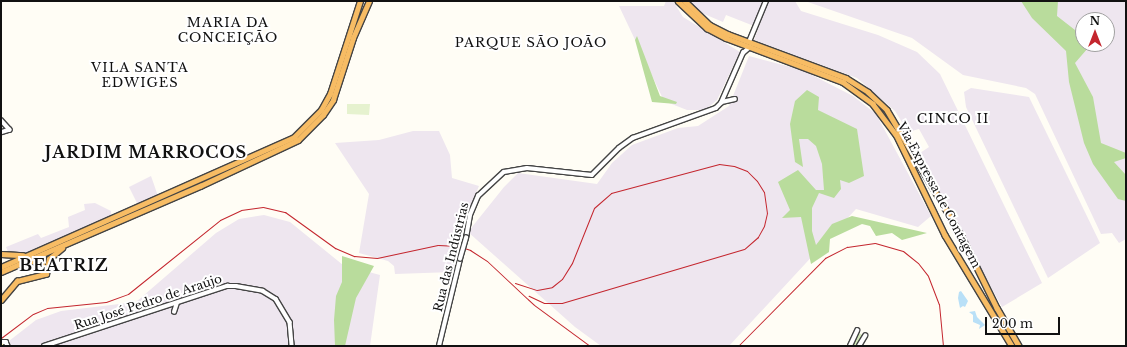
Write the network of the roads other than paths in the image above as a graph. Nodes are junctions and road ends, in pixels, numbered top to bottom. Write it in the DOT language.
graph roads {
  1 [pos="360,1"];
  2 [pos="369,1"];
  3 [pos="678,1"];
  4 [pos="685,1"];
  5 [pos="766,1"];
  6 [pos="743,44"];
  7 [pos="749,44"];
  8 [pos="743,53"];
  9 [pos="735,99"];
  10 [pos="722,103"];
  11 [pos="1,120"];
  12 [pos="1,133"];
  13 [pos="937,193"];
  14 [pos="928,200"];
  15 [pos="71,242"];
  16 [pos="1,254"];
  17 [pos="33,254"];
  18 [pos="970,255"];
  19 [pos="959,258"];
  20 [pos="27,262"];
  21 [pos="1,267"];
  22 [pos="1,272"];
  23 [pos="1,296"];
  24 [pos="1,300"];
  25 [pos="176,304"];
  26 [pos="174,312"];
  27 [pos="857,331"];
  28 [pos="865,336"];
  29 [pos="1,344"];
  30 [pos="8,346"];
  31 [pos="44,346"];
  32 [pos="292,346"];
  33 [pos="440,346"];
  34 [pos="850,346"];
  35 [pos="859,346"];
  36 [pos="1012,346"];
  37 [pos="1019,346"];
  1 -- 17 [label="highway"];
  2 -- 15 [label="highway"];
  3 -- 6 [label="highway, Via Expressa de Contagem"];
  4 -- 7 [label="highway, Via Expressa de Contagem"];
  5 -- 7 [label="street"];
  6 -- 7 [label="highway, Via Expressa de Contagem"];
  6 -- 8 [label="street"];
  7 -- 8 [label="street"];
  7 -- 13 [label="highway, Via Expressa de Contagem"];
  7 -- 14 [label="highway, Via Expressa de Contagem"];
  8 -- 10 [label="street"];
  9 -- 10 [label="street"];
  10 -- 33 [label="street, Rua das Indústrias, bridge"];
  11 -- 12 [label="street"];
  13 -- 14 [label="highway"];
  13 -- 18 [label="highway, Via Expressa de Contagem"];
  14 -- 19 [label="highway, Via Expressa de Contagem"];
  15 -- 20 [label="highway"];
  15 -- 24 [label="highway"];
  16 -- 17 [label="highway"];
  17 -- 21 [label="highway"];
  18 -- 19 [label="highway"];
  18 -- 37 [label="highway, Via Expressa de Contagem"];
  19 -- 36 [label="highway, Via Expressa de Contagem"];
  20 -- 22 [label="highway"];
  20 -- 23 [label="highway"];
  25 -- 26 [label="street"];
  25 -- 31 [label="street, Rua José Pedro de Araújo"];
  25 -- 32 [label="street, Rua José Pedro de Araújo"];
  27 -- 34 [label="street"];
  28 -- 35 [label="street"];
  29 -- 30 [label="street"];
}
